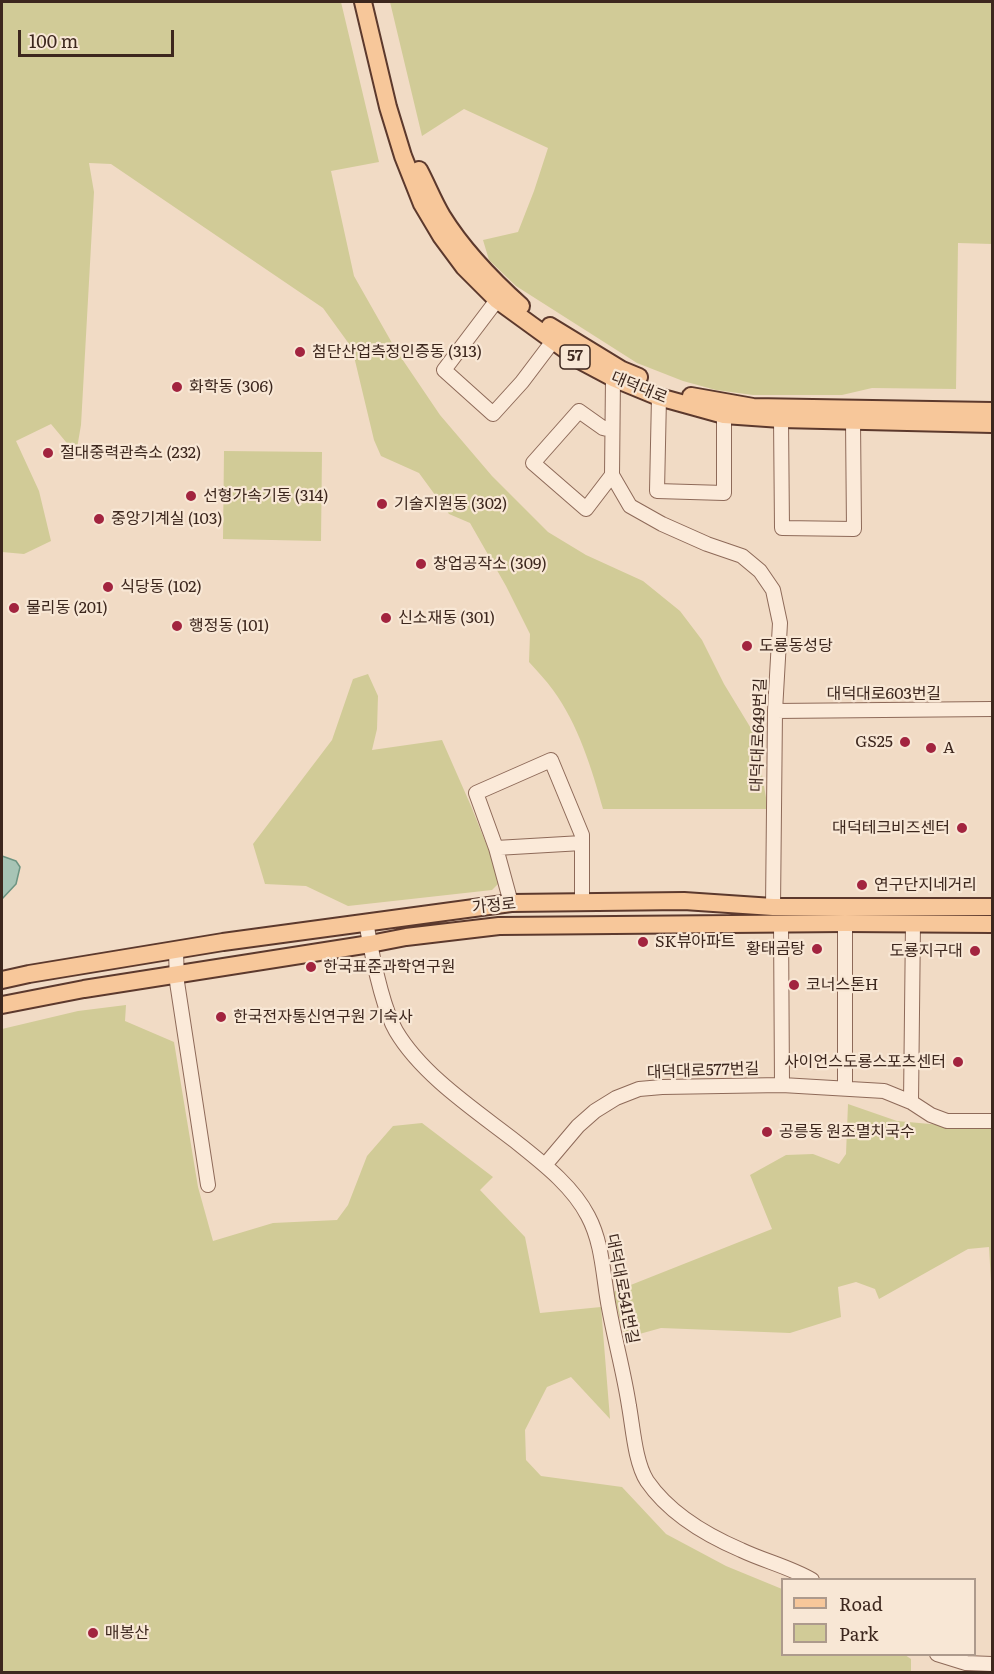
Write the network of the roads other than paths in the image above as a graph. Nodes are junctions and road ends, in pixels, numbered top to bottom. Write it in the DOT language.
graph roads {
  1 [pos="363,2"];
  2 [pos="374,2"];
  3 [pos="497,300"];
  4 [pos="553,341"];
  5 [pos="613,378"];
  6 [pos="659,397"];
  7 [pos="993,411"];
  8 [pos="724,415"];
  9 [pos="781,419"];
  10 [pos="854,421"];
  11 [pos="993,424"];
  12 [pos="611,430"];
  13 [pos="612,476"];
  14 [pos="657,491"];
  15 [pos="637,509"];
  16 [pos="993,709"];
  17 [pos="775,711"];
  18 [pos="582,843"];
  19 [pos="496,848"];
  20 [pos="582,901"];
  21 [pos="511,903"];
  22 [pos="773,907"];
  23 [pos="993,907"];
  24 [pos="366,922"];
  25 [pos="781,923"];
  26 [pos="845,923"];
  27 [pos="913,923"];
  28 [pos="993,924"];
  29 [pos="370,944"];
  30 [pos="176,951"];
  31 [pos="177,975"];
  32 [pos="2,980"];
  33 [pos="2,1005"];
  34 [pos="782,1085"];
  35 [pos="845,1088"];
  36 [pos="911,1102"];
  37 [pos="993,1121"];
  38 [pos="545,1165"];
  39 [pos="208,1185"];
  40 [pos="807,1578"];
  41 [pos="943,1656"];
  42 [pos="993,1664"];
  1 -- 3 [label="main road, 대덕대로 / 57"];
  2 -- 7 [label="main road, 대덕대로 / 57"];
  3 -- 4 [label="main road, 대덕대로 / 57"];
  3 -- 4 [label="street"];
  4 -- 5 [label="main road, 대덕대로 / 57"];
  5 -- 6 [label="main road, 대덕대로 / 57"];
  5 -- 12 [label="street, 대덕대로649번길"];
  6 -- 8 [label="main road, 대덕대로 / 57"];
  6 -- 14 [label="street"];
  8 -- 9 [label="main road, 대덕대로 / 57"];
  8 -- 14 [label="street"];
  9 -- 10 [label="main road, 대덕대로 / 57"];
  9 -- 10 [label="street"];
  10 -- 11 [label="main road, 대덕대로 / 57"];
  12 -- 13 [label="street, 대덕대로649번길"];
  12 -- 13 [label="street"];
  13 -- 15 [label="street, 대덕대로649번길"];
  14 -- 15 [label="street"];
  15 -- 17 [label="street, 대덕대로649번길"];
  16 -- 17 [label="street, 대덕대로603번길"];
  17 -- 22 [label="street, 대덕대로649번길"];
  18 -- 19 [label="street"];
  18 -- 19 [label="street"];
  18 -- 20 [label="street"];
  19 -- 21 [label="street"];
  20 -- 21 [label="main road, 가정로"];
  20 -- 22 [label="main road, 가정로"];
  21 -- 24 [label="main road, 가정로"];
  22 -- 23 [label="main road, 가정로"];
  24 -- 29 [label="street, 대덕대로541번길"];
  24 -- 30 [label="main road, 가정로"];
  25 -- 26 [label="main road, 가정로"];
  25 -- 29 [label="main road, 가정로"];
  25 -- 34 [label="street"];
  26 -- 27 [label="main road, 가정로"];
  26 -- 35 [label="street"];
  27 -- 28 [label="main road, 가정로"];
  27 -- 36 [label="street"];
  29 -- 31 [label="main road, 가정로"];
  29 -- 38 [label="street, 대덕대로541번길"];
  30 -- 31 [label="street"];
  30 -- 32 [label="main road, 가정로"];
  31 -- 33 [label="main road, 가정로"];
  31 -- 39 [label="street"];
  34 -- 35 [label="street, 대덕대로577번길"];
  34 -- 38 [label="street, 대덕대로577번길"];
  35 -- 36 [label="street, 대덕대로577번길"];
  36 -- 37 [label="street, 대덕대로577번길"];
  38 -- 40 [label="street, 대덕대로541번길"];
  41 -- 42 [label="street"];
}
